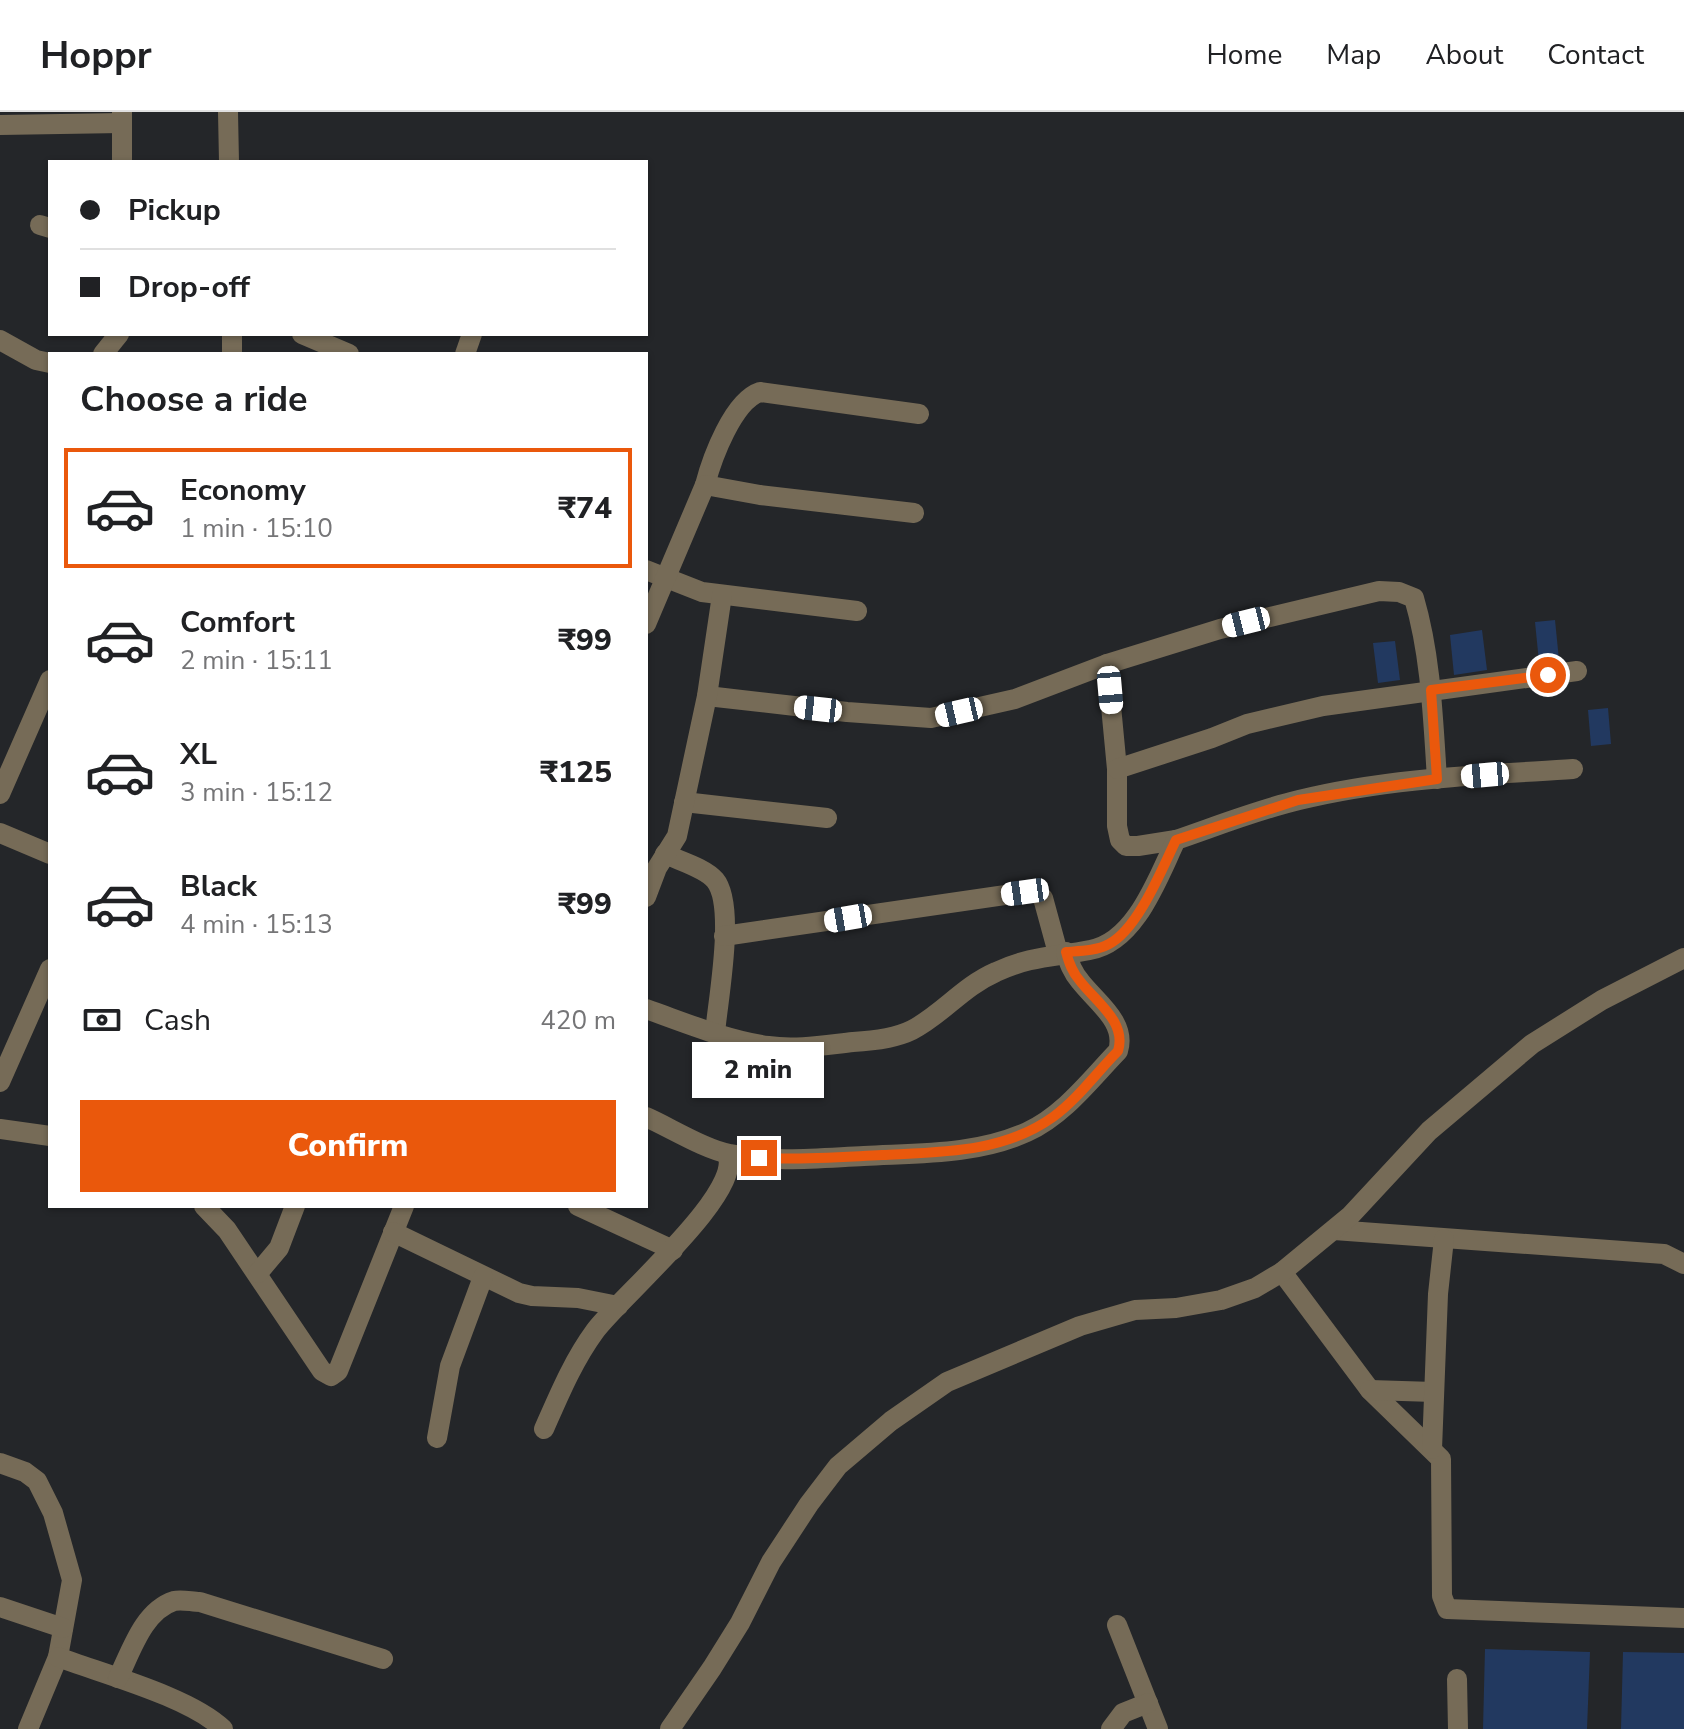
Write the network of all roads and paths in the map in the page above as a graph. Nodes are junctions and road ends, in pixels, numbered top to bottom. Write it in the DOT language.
graph roads {
  1 [pos="228,112"];
  2 [pos="122,118"];
  3 [pos="0,125"];
  4 [pos="122,160"];
  5 [pos="229,160"];
  6 [pos="117,336"];
  7 [pos="307,336"];
  8 [pos="0,340"];
  9 [pos="105,352"];
  10 [pos="344,352"];
  11 [pos="48,362"];
  12 [pos="919,414"];
  13 [pos="705,485"];
  14 [pos="914,513"];
  15 [pos="655,574"];
  16 [pos="722,595"];
  17 [pos="857,611"];
  18 [pos="648,613"];
  19 [pos="1107,664"];
  20 [pos="1577,671"];
  21 [pos="48,685"];
  22 [pos="1431,690"];
  23 [pos="707,696"];
  24 [pos="1117,769"];
  25 [pos="1573,769"];
  26 [pos="1437,779"];
  27 [pos="0,794"];
  28 [pos="684,802"];
  29 [pos="827,818"];
  30 [pos="0,833"];
  31 [pos="1176,840"];
  32 [pos="48,853"];
  33 [pos="665,854"];
  34 [pos="648,892"];
  35 [pos="724,936"];
  36 [pos="1062,953"];
  37 [pos="1684,958"];
  38 [pos="48,974"];
  39 [pos="648,1010"];
  40 [pos="715,1033"];
  41 [pos="0,1082"];
  42 [pos="648,1118"];
  43 [pos="0,1129"];
  44 [pos="48,1136"];
  45 [pos="727,1154"];
  46 [pos="206,1208"];
  47 [pos="294,1208"];
  48 [pos="403,1208"];
  49 [pos="582,1208"];
  50 [pos="1334,1230"];
  51 [pos="393,1232"];
  52 [pos="1444,1239"];
  53 [pos="673,1250"];
  54 [pos="1684,1264"];
  55 [pos="1282,1272"];
  56 [pos="258,1273"];
  57 [pos="483,1277"];
  58 [pos="618,1306"];
  59 [pos="1370,1390"];
  60 [pos="1434,1392"];
  61 [pos="544,1429"];
  62 [pos="437,1438"];
  63 [pos="1432,1449"];
  64 [pos="0,1463"];
  65 [pos="0,1607"];
  66 [pos="1684,1618"];
  67 [pos="1117,1625"];
  68 [pos="63,1628"];
  69 [pos="58,1657"];
  70 [pos="383,1659"];
  71 [pos="118,1678"];
  72 [pos="1457,1679"];
  73 [pos="1148,1703"];
  74 [pos="28,1729"];
  75 [pos="223,1729"];
  76 [pos="670,1729"];
  77 [pos="1111,1729"];
  78 [pos="1158,1729"];
  79 [pos="1458,1729"];
  1 -- 5 [label="street"];
  2 -- 3 [label="street"];
  2 -- 4 [label="street"];
  6 -- 9 [label="street"];
  7 -- 10 [label="street"];
  8 -- 11 [label="street"];
  12 -- 13 [label="street"];
  13 -- 14 [label="street"];
  13 -- 15 [label="street"];
  15 -- 16 [label="street"];
  15 -- 18 [label="street"];
  16 -- 17 [label="street"];
  16 -- 23 [label="street"];
  19 -- 22 [label="street"];
  19 -- 23 [label="street"];
  19 -- 24 [label="street"];
  20 -- 22 [label="street"];
  21 -- 27 [label="street"];
  22 -- 24 [label="street"];
  22 -- 26 [label="street"];
  23 -- 28 [label="street"];
  24 -- 31 [label="street"];
  25 -- 26 [label="street"];
  26 -- 31 [label="street"];
  28 -- 29 [label="street"];
  28 -- 33 [label="street"];
  30 -- 32 [label="street"];
  31 -- 36 [label="street"];
  33 -- 34 [label="street"];
  33 -- 35 [label="street"];
  35 -- 36 [label="street"];
  35 -- 40 [label="street"];
  36 -- 40 [label="street"];
  36 -- 45 [label="street"];
  37 -- 50 [label="street"];
  38 -- 41 [label="street"];
  39 -- 40 [label="street"];
  42 -- 45 [label="street"];
  43 -- 44 [label="street"];
  45 -- 53 [label="street"];
  46 -- 56 [label="street"];
  47 -- 56 [label="street"];
  48 -- 51 [label="street"];
  49 -- 53 [label="street"];
  50 -- 52 [label="street"];
  50 -- 55 [label="street"];
  51 -- 56 [label="street"];
  51 -- 57 [label="street"];
  52 -- 54 [label="street"];
  52 -- 60 [label="street"];
  53 -- 58 [label="street"];
  55 -- 59 [label="street"];
  55 -- 76 [label="street"];
  57 -- 58 [label="street"];
  57 -- 62 [label="street"];
  58 -- 61 [label="street"];
  59 -- 60 [label="street"];
  59 -- 63 [label="street"];
  60 -- 63 [label="street"];
  63 -- 66 [label="street"];
  64 -- 68 [label="street"];
  65 -- 68 [label="street"];
  67 -- 73 [label="street"];
  68 -- 69 [label="street"];
  69 -- 71 [label="street"];
  69 -- 74 [label="street"];
  70 -- 71 [label="street"];
  71 -- 75 [label="street"];
  72 -- 79 [label="street"];
  73 -- 77 [label="street"];
  73 -- 78 [label="street"];
}
